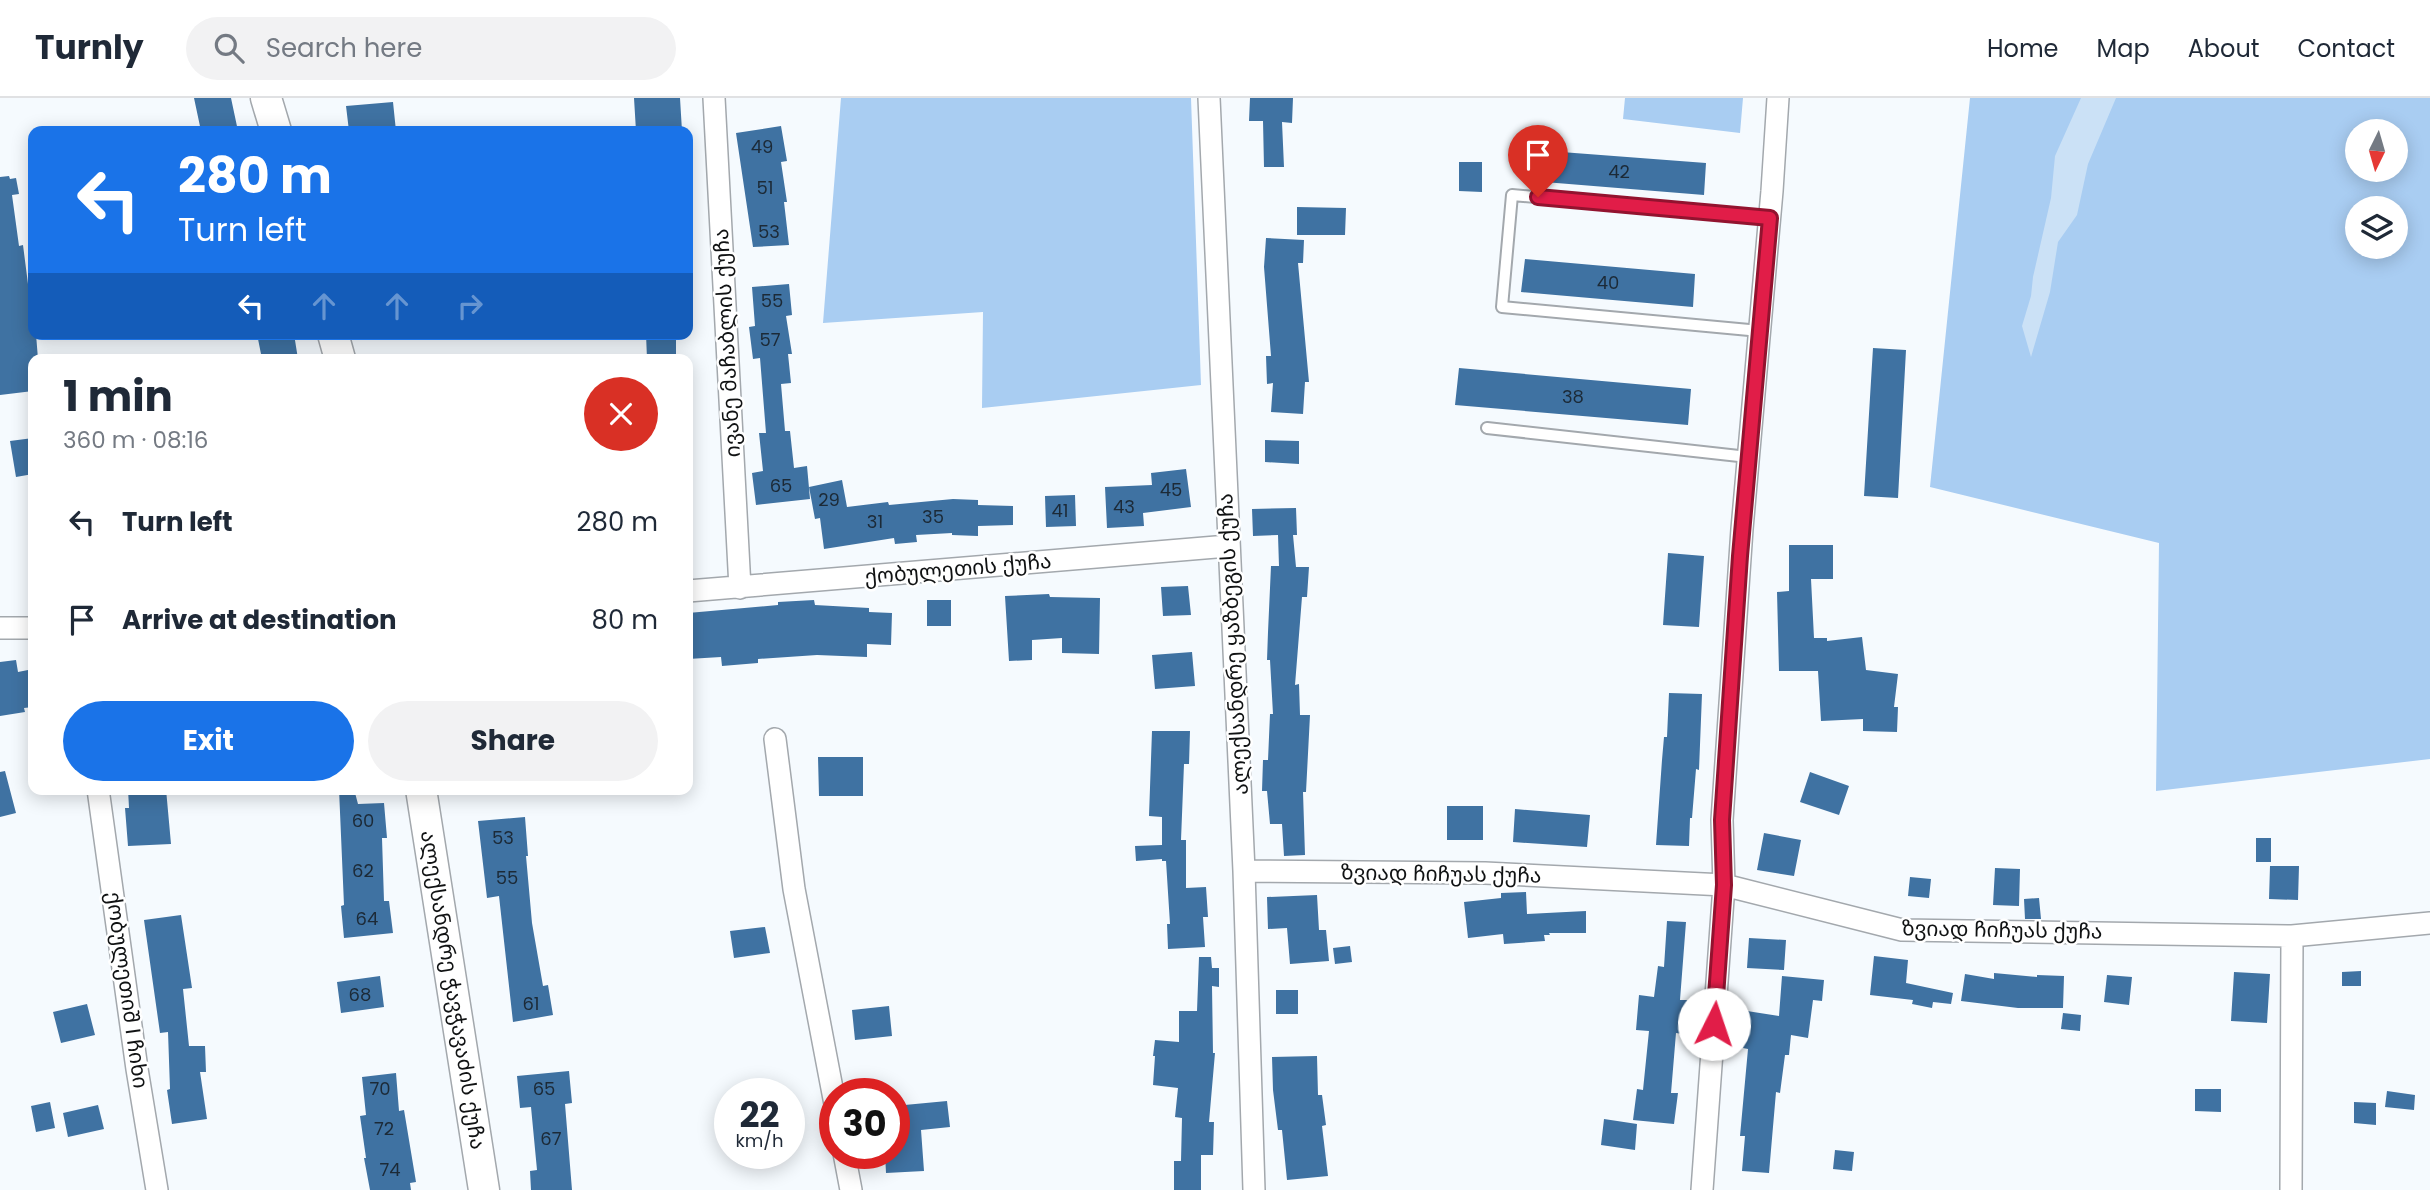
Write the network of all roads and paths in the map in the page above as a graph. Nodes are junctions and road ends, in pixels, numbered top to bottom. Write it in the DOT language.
graph roads {
  1 [pos="266,98"];
  2 [pos="714,98"];
  3 [pos="1209,98"];
  4 [pos="1778,98"];
  5 [pos="274,126"];
  6 [pos="1770,218"];
  7 [pos="1760,331"];
  8 [pos="1487,428"];
  9 [pos="1748,457"];
  10 [pos="1228,545"];
  11 [pos="740,588"];
  12 [pos="693,591"];
  13 [pos="0,628"];
  14 [pos="28,628"];
  15 [pos="775,738"];
  16 [pos="99,795"];
  17 [pos="422,795"];
  18 [pos="1244,871"];
  19 [pos="1724,885"];
  20 [pos="2430,923"];
  21 [pos="2292,936"];
  22 [pos="830,1078"];
  23 [pos="847,1169"];
  24 [pos="157,1190"];
  25 [pos="484,1190"];
  26 [pos="851,1190"];
  27 [pos="1254,1190"];
  28 [pos="1702,1190"];
  29 [pos="2291,1190"];
  1 -- 5 [label="street"];
  2 -- 11 [label="street, ივანე მაჩაბლის ქუჩა"];
  3 -- 10 [label="street, ალექსანდრე ყაზბეგის ქუჩა"];
  4 -- 6 [label="street"];
  6 -- 7 [label="street"];
  6 -- 7 [label="lane"];
  7 -- 9 [label="street"];
  8 -- 9 [label="lane"];
  9 -- 19 [label="street"];
  10 -- 11 [label="street, ქობულეთის ქუჩა"];
  10 -- 18 [label="street, ალექსანდრე ყაზბეგის ქუჩა"];
  11 -- 12 [label="street, ქობულეთის ქუჩა"];
  13 -- 14 [label="street"];
  15 -- 22 [label="street"];
  16 -- 24 [label="street, ქობულეთიშ I ჩიხი"];
  17 -- 25 [label="street, ალექსანდრე ჭავჭავაძის ქუჩა"];
  18 -- 19 [label="street, ზვიად ჩიჩუას ქუჩა"];
  18 -- 27 [label="street, ალექსანდრე ყაზბეგის ქუჩა"];
  19 -- 21 [label="street, ზვიად ჩიჩუას ქუჩა"];
  19 -- 28 [label="street"];
  20 -- 21 [label="street, ზვიად ჩიჩუას ქუჩა"];
  21 -- 29 [label="street"];
  23 -- 26 [label="street"];
}
